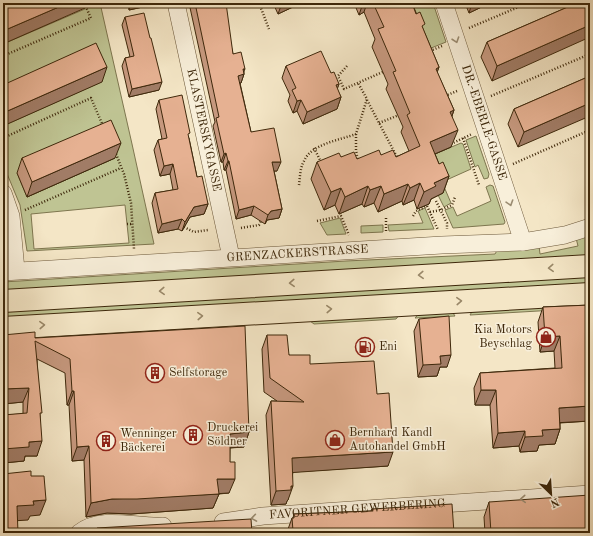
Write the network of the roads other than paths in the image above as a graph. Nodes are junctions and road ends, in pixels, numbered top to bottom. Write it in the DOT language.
graph roads {
  1 [pos="176,3"];
  2 [pos="444,3"];
  3 [pos="3,193"];
  4 [pos="590,227"];
  5 [pos="523,242"];
  6 [pos="232,257"];
  7 [pos="590,266"];
  8 [pos="10,271"];
  9 [pos="590,294"];
  10 [pos="3,301"];
  11 [pos="3,328"];
  12 [pos="590,494"];
  13 [pos="206,523"];
  14 [pos="175,525"];
  15 [pos="79,533"];
  1 -- 6 [label="street, KLASTERSKYGASSE"];
  2 -- 5 [label="street, DR.-EBERLE-GASSE, one-way"];
  3 -- 8 [label="street"];
  4 -- 5 [label="street, GRENZACKERSTRASSE"];
  5 -- 6 [label="street, GRENZACKERSTRASSE"];
  6 -- 8 [label="street, GRENZACKERSTRASSE"];
  7 -- 10 [label="main road, one-way"];
  11 -- 9 [label="main road, one-way"];
  12 -- 13 [label="street, FAVORITNER GEWERBERING, one-way"];
  14 -- 15 [label="street"];
}
